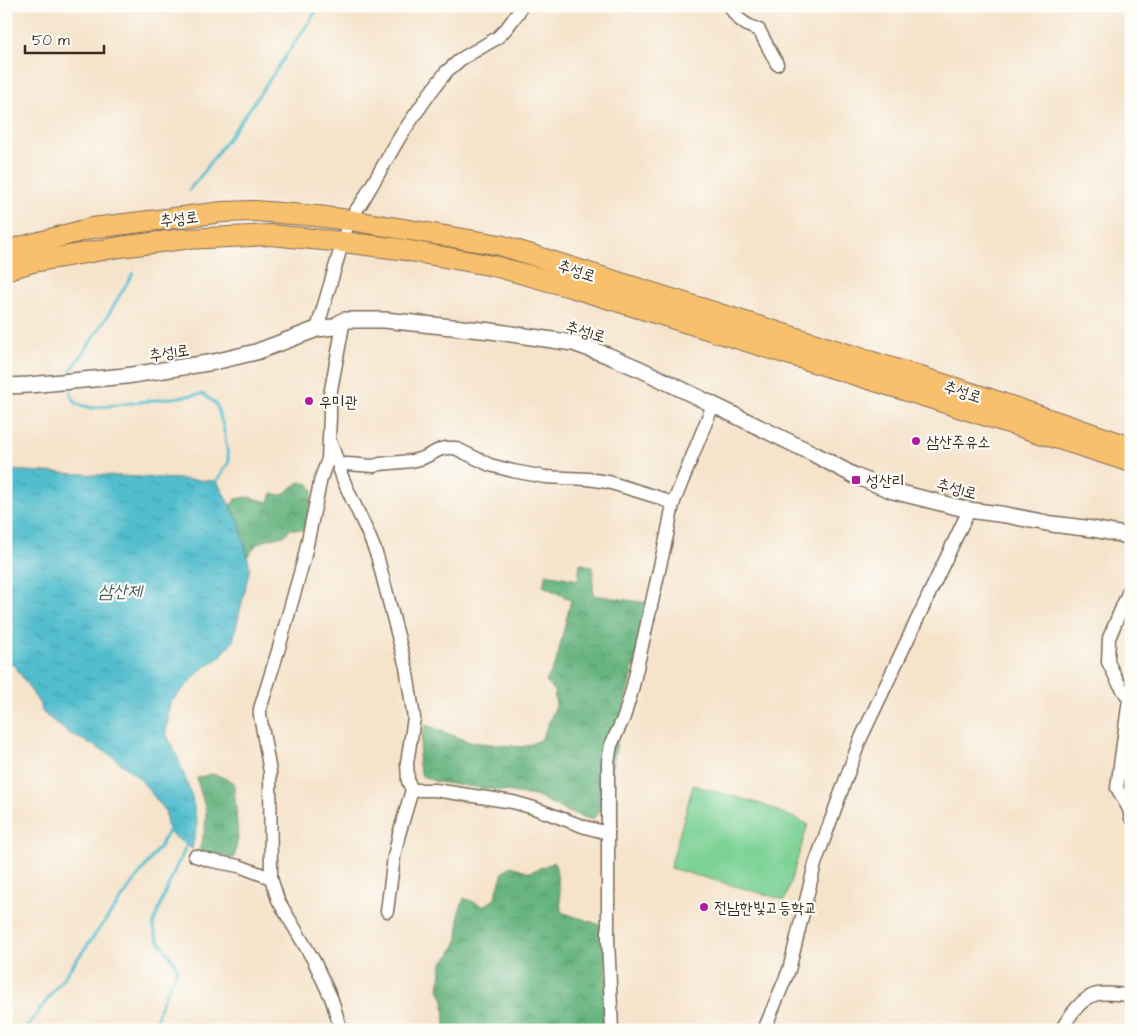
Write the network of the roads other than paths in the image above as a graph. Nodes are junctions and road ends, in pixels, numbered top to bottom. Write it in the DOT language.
graph roads {
  1 [pos="520,6"];
  2 [pos="730,6"];
  3 [pos="777,64"];
  4 [pos="349,220"];
  5 [pos="343,242"];
  6 [pos="6,251"];
  7 [pos="6,270"];
  8 [pos="344,320"];
  9 [pos="317,329"];
  10 [pos="6,386"];
  11 [pos="713,405"];
  12 [pos="329,439"];
  13 [pos="1131,447"];
  14 [pos="1131,462"];
  15 [pos="339,465"];
  16 [pos="673,504"];
  17 [pos="968,510"];
  18 [pos="1131,538"];
  19 [pos="1131,586"];
  20 [pos="412,790"];
  21 [pos="1131,818"];
  22 [pos="608,833"];
  23 [pos="194,856"];
  24 [pos="271,878"];
  25 [pos="387,911"];
  26 [pos="1131,995"];
  27 [pos="341,1030"];
  28 [pos="612,1030"];
  29 [pos="764,1030"];
  30 [pos="1061,1030"];
  1 -- 4 [label="street"];
  2 -- 3 [label="street"];
  4 -- 5 [label="street"];
  4 -- 6 [label="main road, 추성로"];
  4 -- 13 [label="main road, 추성로"];
  5 -- 7 [label="main road, 추성로"];
  5 -- 9 [label="street"];
  5 -- 14 [label="main road, 추성로"];
  8 -- 9 [label="street, 추성1로"];
  8 -- 11 [label="street, 추성1로"];
  8 -- 12 [label="street"];
  9 -- 10 [label="street, 추성1로"];
  11 -- 16 [label="street"];
  11 -- 17 [label="street, 추성1로"];
  12 -- 15 [label="street"];
  12 -- 24 [label="street"];
  15 -- 16 [label="street"];
  15 -- 20 [label="street"];
  16 -- 22 [label="street"];
  17 -- 18 [label="street, 추성1로"];
  17 -- 29 [label="street"];
  19 -- 21 [label="street"];
  20 -- 22 [label="street"];
  20 -- 25 [label="street"];
  22 -- 28 [label="street"];
  23 -- 24 [label="street"];
  24 -- 27 [label="street"];
  26 -- 30 [label="street"];
}
